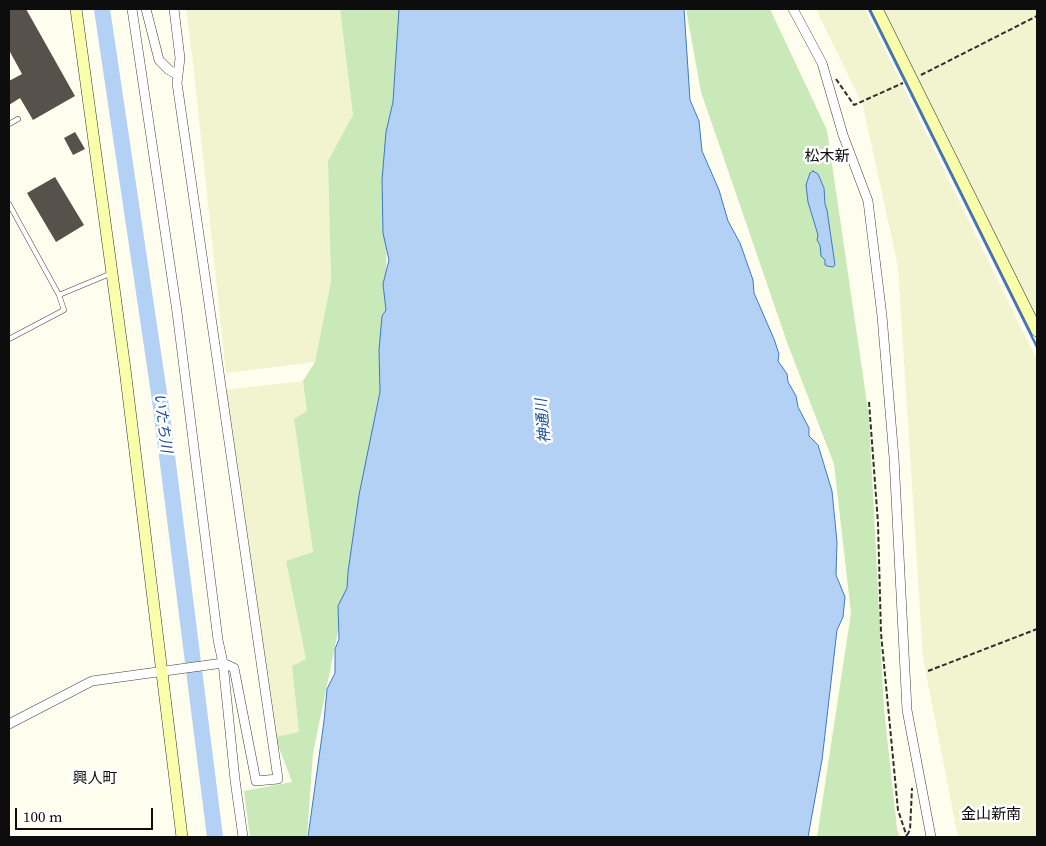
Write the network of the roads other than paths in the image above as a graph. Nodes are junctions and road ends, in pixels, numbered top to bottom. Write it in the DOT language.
graph roads {
  1 [pos="76,9"];
  2 [pos="132,9"];
  3 [pos="146,9"];
  4 [pos="174,9"];
  5 [pos="793,9"];
  6 [pos="877,9"];
  7 [pos="178,75"];
  8 [pos="18,119"];
  9 [pos="9,124"];
  10 [pos="9,204"];
  11 [pos="112,273"];
  12 [pos="58,295"];
  13 [pos="1037,331"];
  14 [pos="9,339"];
  15 [pos="220,664"];
  16 [pos="162,672"];
  17 [pos="9,724"];
  18 [pos="182,837"];
  19 [pos="243,837"];
  20 [pos="931,837"];
  1 -- 11 [label="street"];
  2 -- 15 [label="street"];
  3 -- 7 [label="street"];
  4 -- 7 [label="street"];
  5 -- 20 [label="street"];
  6 -- 13 [label="street"];
  7 -- 15 [label="street"];
  8 -- 9 [label="lane"];
  10 -- 12 [label="lane"];
  11 -- 12 [label="lane"];
  11 -- 16 [label="street"];
  12 -- 14 [label="lane"];
  15 -- 16 [label="street"];
  15 -- 19 [label="street"];
  16 -- 17 [label="street"];
  16 -- 18 [label="street"];
}
